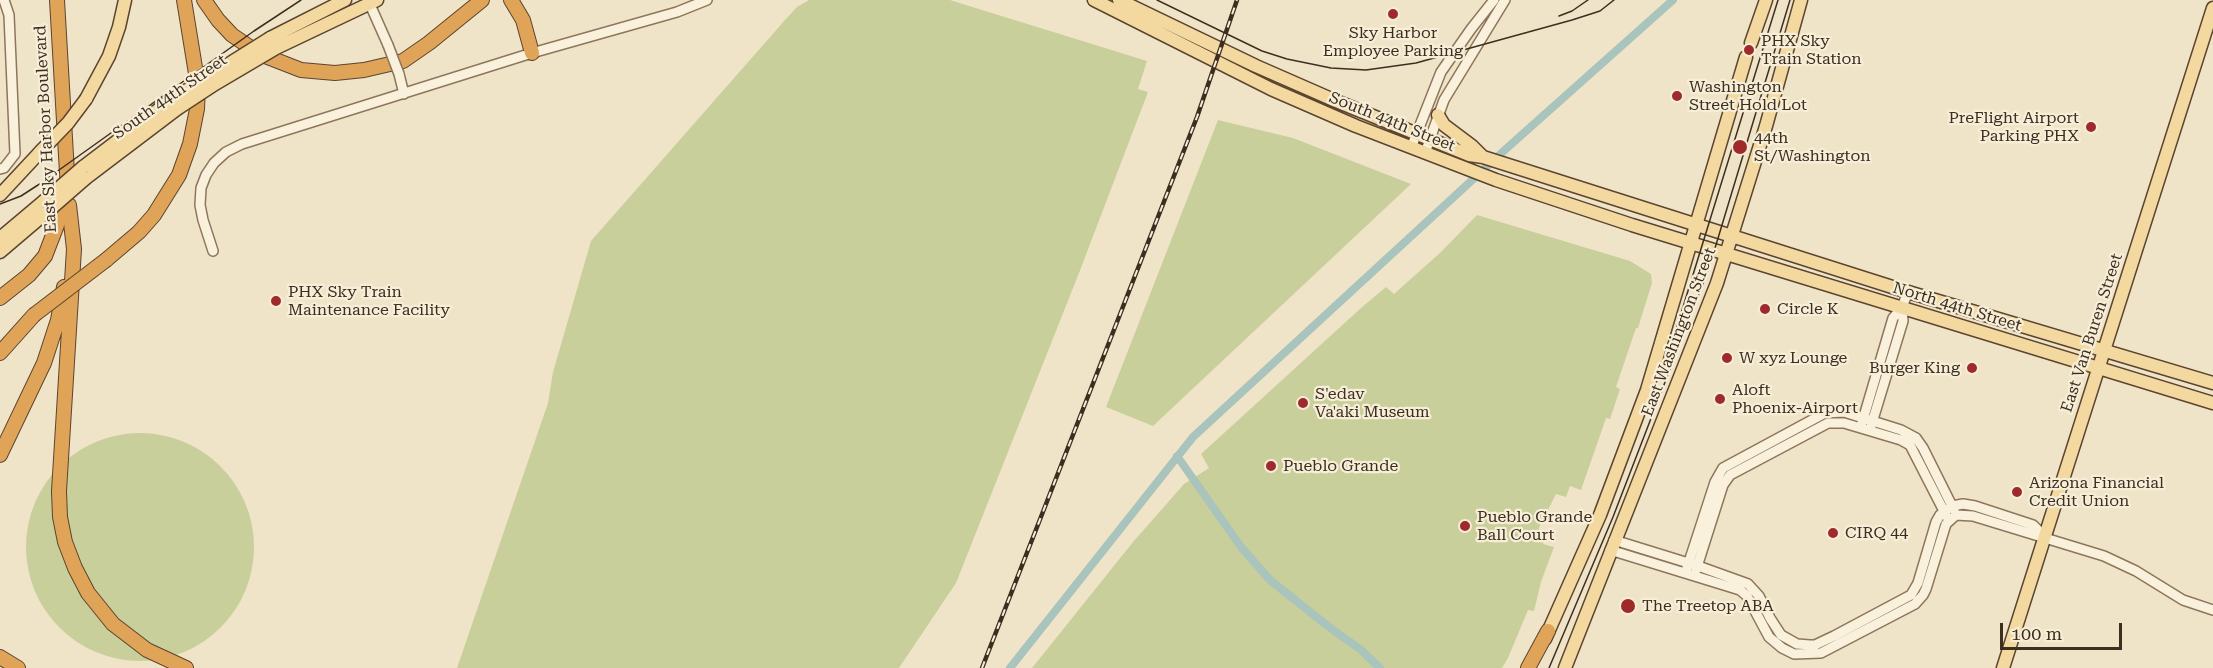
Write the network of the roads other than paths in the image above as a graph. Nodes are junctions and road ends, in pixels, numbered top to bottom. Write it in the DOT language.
graph roads {
  1 [pos="4,0"];
  2 [pos="57,0"];
  3 [pos="125,0"];
  4 [pos="184,0"];
  5 [pos="204,0"];
  6 [pos="345,0"];
  7 [pos="474,0"];
  8 [pos="482,0"];
  9 [pos="511,0"];
  10 [pos="706,0"];
  11 [pos="1094,0"];
  12 [pos="1119,0"];
  13 [pos="1494,0"];
  14 [pos="1505,0"];
  15 [pos="1766,0"];
  16 [pos="1801,0"];
  17 [pos="372,1"];
  18 [pos="2213,8"];
  19 [pos="273,43"];
  20 [pos="1751,43"];
  21 [pos="532,53"];
  22 [pos="1746,57"];
  23 [pos="376,67"];
  24 [pos="404,94"];
  25 [pos="1438,116"];
  26 [pos="1416,135"];
  27 [pos="64,139"];
  28 [pos="1430,140"];
  29 [pos="1411,148"];
  30 [pos="1425,153"];
  31 [pos="1483,157"];
  32 [pos="0,169"];
  33 [pos="0,195"];
  34 [pos="69,205"];
  35 [pos="45,206"];
  36 [pos="1696,225"];
  37 [pos="1732,236"];
  38 [pos="0,238"];
  39 [pos="1691,243"];
  40 [pos="213,250"];
  41 [pos="0,252"];
  42 [pos="1726,253"];
  43 [pos="1908,292"];
  44 [pos="0,298"];
  45 [pos="1902,307"];
  46 [pos="35,311"];
  47 [pos="0,339"];
  48 [pos="2104,351"];
  49 [pos="0,353"];
  50 [pos="2100,368"];
  51 [pos="2213,383"];
  52 [pos="2213,403"];
  53 [pos="1866,425"];
  54 [pos="0,455"];
  55 [pos="1950,513"];
  56 [pos="2045,537"];
  57 [pos="1612,545"];
  58 [pos="1691,569"];
  59 [pos="2213,610"];
  60 [pos="1548,631"];
  61 [pos="0,657"];
  62 [pos="18,668"];
  63 [pos="186,668"];
  64 [pos="1531,668"];
  65 [pos="1564,668"];
  66 [pos="2003,668"];
  1 -- 32 [label="street"];
  2 -- 27 [label="highway, East Sky Harbor Boulevard"];
  3 -- 33 [label="main road, bridge"];
  4 -- 46 [label="highway, bridge"];
  5 -- 23 [label="highway"];
  6 -- 19 [label="main road, South 44th Street"];
  7 -- 23 [label="highway"];
  8 -- 23 [label="highway"];
  9 -- 21 [label="highway"];
  10 -- 21 [label="street"];
  11 -- 29 [label="main road, South 44th Street"];
  12 -- 26 [label="main road, South 44th Street"];
  13 -- 26 [label="street"];
  14 -- 25 [label="street"];
  15 -- 20 [label="main road"];
  16 -- 37 [label="main road, East Washington Street"];
  17 -- 19 [label="main road, South 44th Street"];
  17 -- 24 [label="street, bridge"];
  18 -- 48 [label="main road, East Van Buren Street"];
  19 -- 35 [label="main road, South 44th Street, bridge"];
  21 -- 24 [label="street"];
  22 -- 36 [label="main road, East Washington Street"];
  24 -- 40 [label="street"];
  25 -- 28 [label="street"];
  25 -- 31 [label="main road"];
  26 -- 28 [label="main road, South 44th Street"];
  26 -- 29 [label="street"];
  27 -- 34 [label="highway, East Sky Harbor Boulevard"];
  27 -- 44 [label="highway"];
  28 -- 30 [label="street"];
  28 -- 31 [label="main road, South 44th Street"];
  29 -- 30 [label="main road, South 44th Street"];
  30 -- 39 [label="main road, South 44th Street"];
  31 -- 36 [label="main road, South 44th Street"];
  34 -- 54 [label="highway, East Sky Harbor Boulevard"];
  34 -- 63 [label="highway"];
  35 -- 38 [label="main road, South 44th Street"];
  35 -- 41 [label="main road, South 44th Street"];
  36 -- 37 [label="main road, North 44th Street"];
  36 -- 39 [label="main road, East Washington Street"];
  37 -- 42 [label="main road, East Washington Street"];
  37 -- 43 [label="main road, North 44th Street"];
  39 -- 42 [label="main road, North 44th Street"];
  39 -- 60 [label="main road, East Washington Street"];
  42 -- 45 [label="main road, North 44th Street"];
  42 -- 57 [label="main road, East Washington Street"];
  43 -- 45 [label="street"];
  43 -- 48 [label="main road, North 44th Street"];
  45 -- 50 [label="main road, North 44th Street"];
  45 -- 53 [label="street"];
  46 -- 47 [label="highway"];
  46 -- 49 [label="highway"];
  48 -- 50 [label="main road, East Van Buren Street"];
  48 -- 51 [label="main road, North 44th Street"];
  50 -- 52 [label="main road, North 44th Street"];
  50 -- 56 [label="main road, East Van Buren Street"];
  53 -- 55 [label="street"];
  53 -- 58 [label="street"];
  55 -- 56 [label="street"];
  55 -- 58 [label="street"];
  56 -- 59 [label="street"];
  56 -- 66 [label="main road, East Van Buren Street"];
  57 -- 58 [label="street"];
  57 -- 65 [label="main road, East Washington Street"];
  60 -- 64 [label="highway"];
  61 -- 62 [label="highway"];
}
